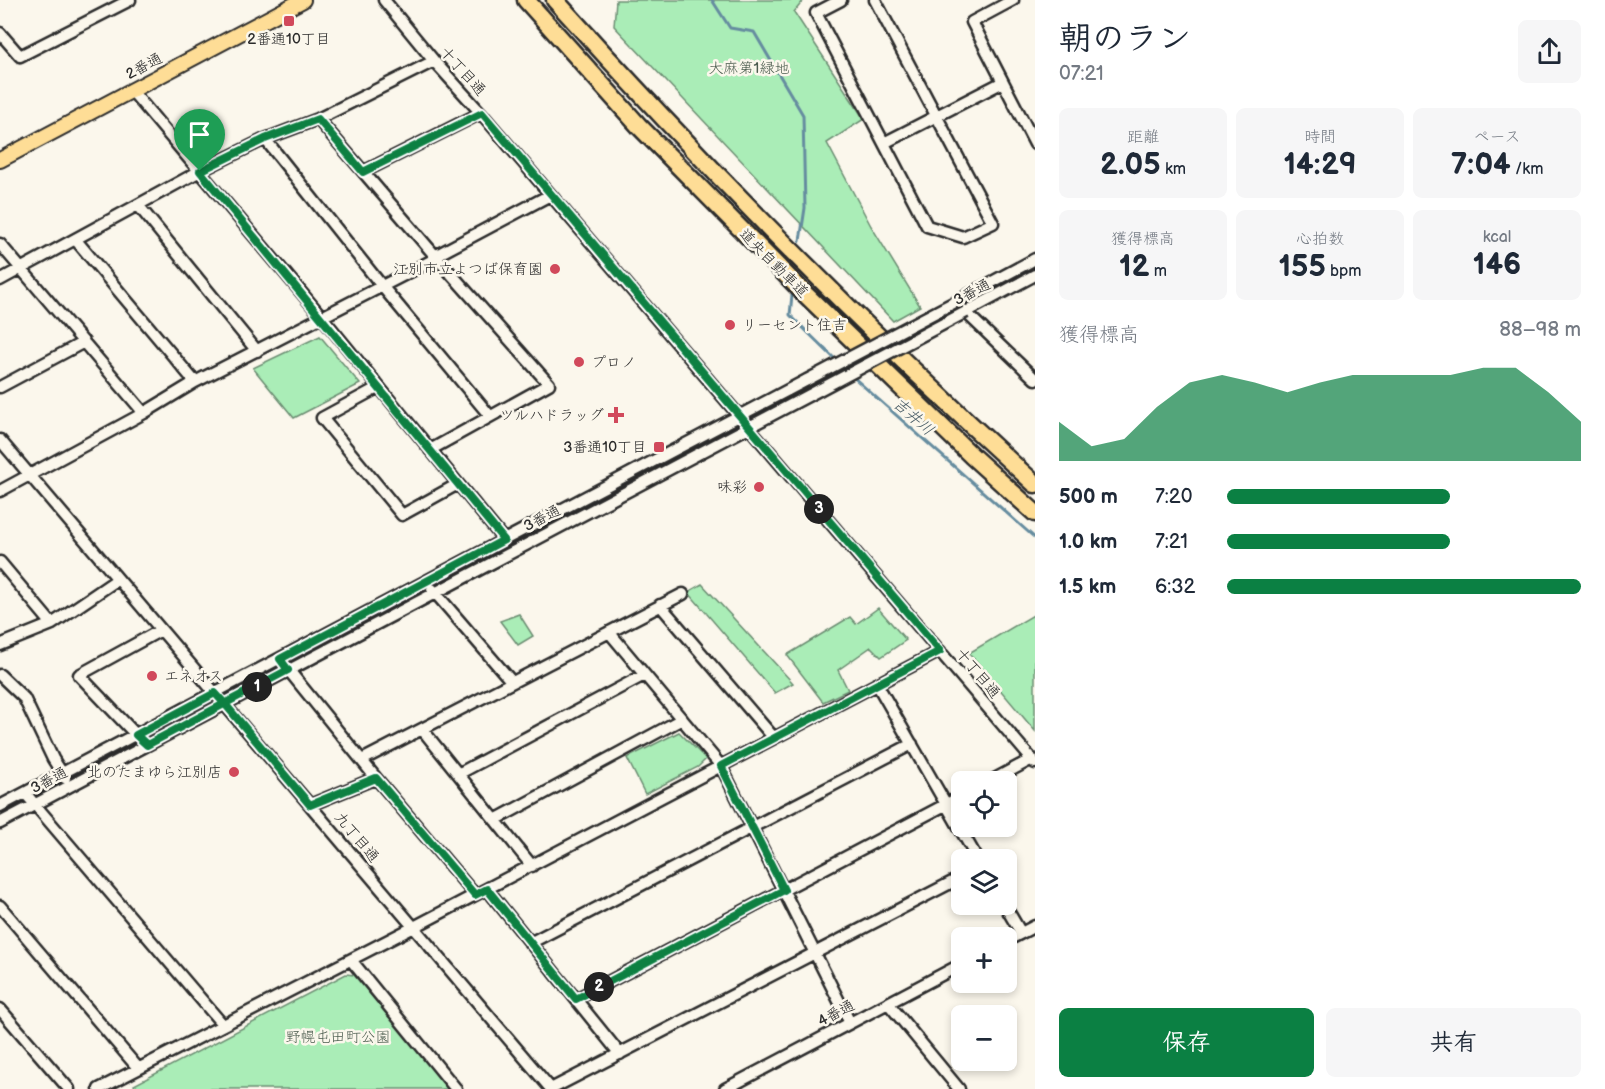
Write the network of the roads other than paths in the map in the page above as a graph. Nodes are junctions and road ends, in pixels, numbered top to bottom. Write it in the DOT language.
graph roads {
  1 [pos="130,0"];
  2 [pos="303,0"];
  3 [pos="384,0"];
  4 [pos="526,0"];
  5 [pos="555,0"];
  6 [pos="841,0"];
  7 [pos="875,0"];
  8 [pos="1012,0"];
  9 [pos="0,33"];
  10 [pos="434,61"];
  11 [pos="1003,82"];
  12 [pos="132,91"];
  13 [pos="482,113"];
  14 [pos="936,116"];
  15 [pos="318,119"];
  16 [pos="265,139"];
  17 [pos="884,143"];
  18 [pos="1035,144"];
  19 [pos="1,158"];
  20 [pos="200,171"];
  21 [pos="363,172"];
  22 [pos="550,195"];
  23 [pos="138,205"];
  24 [pos="75,239"];
  25 [pos="0,244"];
  26 [pos="436,257"];
  27 [pos="1035,259"];
  28 [pos="21,268"];
  29 [pos="1035,275"];
  30 [pos="0,280"];
  31 [pos="381,286"];
  32 [pos="955,302"];
  33 [pos="966,312"];
  34 [pos="322,317"];
  35 [pos="84,342"];
  36 [pos="257,351"];
  37 [pos="1030,367"];
  38 [pos="1035,379"];
  39 [pos="195,382"];
  40 [pos="0,387"];
  41 [pos="379,387"];
  42 [pos="144,413"];
  43 [pos="490,416"];
  44 [pos="738,416"];
  45 [pos="748,426"];
  46 [pos="0,440"];
  47 [pos="430,450"];
  48 [pos="30,475"];
  49 [pos="458,484"];
  50 [pos="1035,484"];
  51 [pos="0,491"];
  52 [pos="1035,513"];
  53 [pos="504,540"];
  54 [pos="0,562"];
  55 [pos="118,579"];
  56 [pos="426,582"];
  57 [pos="435,592"];
  58 [pos="683,594"];
  59 [pos="660,605"];
  60 [pos="52,624"];
  61 [pos="161,630"];
  62 [pos="609,632"];
  63 [pos="0,645"];
  64 [pos="940,651"];
  65 [pos="280,659"];
  66 [pos="288,670"];
  67 [pos="0,675"];
  68 [pos="644,675"];
  69 [pos="512,682"];
  70 [pos="877,684"];
  71 [pos="215,693"];
  72 [pos="225,704"];
  73 [pos="682,719"];
  74 [pos="422,729"];
  75 [pos="136,735"];
  76 [pos="774,738"];
  77 [pos="912,744"];
  78 [pos="147,745"];
  79 [pos="362,760"];
  80 [pos="1033,761"];
  81 [pos="721,766"];
  82 [pos="1012,771"];
  83 [pos="62,774"];
  84 [pos="458,774"];
  85 [pos="376,778"];
  86 [pos="72,785"];
  87 [pos="25,793"];
  88 [pos="951,802"];
  89 [pos="946,804"];
  90 [pos="35,805"];
  91 [pos="310,805"];
  92 [pos="0,806"];
  93 [pos="495,820"];
  94 [pos="0,823"];
  95 [pos="752,828"];
  96 [pos="972,849"];
  97 [pos="532,866"];
  98 [pos="951,883"];
  99 [pos="487,889"];
  100 [pos="784,890"];
  101 [pos="475,895"];
  102 [pos="0,906"];
  103 [pos="1010,915"];
  104 [pos="1035,926"];
  105 [pos="414,927"];
  106 [pos="1020,933"];
  107 [pos="1017,935"];
  108 [pos="530,943"];
  109 [pos="815,953"];
  110 [pos="351,960"];
  111 [pos="951,970"];
  112 [pos="576,999"];
  113 [pos="888,1003"];
  114 [pos="0,1009"];
  115 [pos="850,1023"];
  116 [pos="223,1025"];
  117 [pos="620,1054"];
  118 [pos="138,1068"];
  119 [pos="69,1089"];
  120 [pos="99,1089"];
  121 [pos="456,1089"];
  122 [pos="551,1089"];
  123 [pos="725,1089"];
  124 [pos="959,1089"];
  1 -- 9 [label="street"];
  2 -- 12 [label="main road, 2番通"];
  3 -- 10 [label="street, 十丁目通"];
  4 -- 52 [label="highway, 道央自動車道"];
  5 -- 50 [label="highway, 道央自動車道"];
  6 -- 17 [label="street"];
  7 -- 14 [label="street"];
  8 -- 11 [label="street"];
  10 -- 13 [label="street, 十丁目通"];
  10 -- 15 [label="street"];
  11 -- 14 [label="street"];
  11 -- 18 [label="street"];
  12 -- 19 [label="main road, 2番通"];
  12 -- 20 [label="street"];
  13 -- 21 [label="street"];
  13 -- 22 [label="street, 十丁目通"];
  14 -- 17 [label="street"];
  14 -- 17 [label="street"];
  15 -- 16 [label="street"];
  15 -- 21 [label="street"];
  16 -- 20 [label="street"];
  16 -- 31 [label="street"];
  20 -- 23 [label="street"];
  20 -- 34 [label="street"];
  21 -- 26 [label="street"];
  22 -- 26 [label="street"];
  22 -- 44 [label="street, 十丁目通"];
  23 -- 24 [label="street"];
  23 -- 36 [label="street"];
  24 -- 28 [label="street"];
  24 -- 39 [label="street"];
  25 -- 28 [label="street"];
  26 -- 31 [label="street"];
  26 -- 43 [label="street"];
  27 -- 32 [label="street, 3番通"];
  28 -- 30 [label="street"];
  28 -- 35 [label="street"];
  29 -- 33 [label="street, 3番通"];
  31 -- 34 [label="street"];
  31 -- 43 [label="street"];
  32 -- 33 [label="street"];
  32 -- 44 [label="street, 3番通, bridge"];
  33 -- 37 [label="street"];
  33 -- 45 [label="street, 3番通, bridge"];
  34 -- 36 [label="street"];
  34 -- 41 [label="street"];
  35 -- 40 [label="street"];
  35 -- 42 [label="street"];
  36 -- 39 [label="street"];
  37 -- 38 [label="street"];
  39 -- 42 [label="street"];
  41 -- 47 [label="street"];
  41 -- 49 [label="street"];
  42 -- 48 [label="street"];
  43 -- 47 [label="street"];
  44 -- 45 [label="street, 十丁目通"];
  44 -- 53 [label="street, 3番通"];
  45 -- 57 [label="street, 3番通"];
  45 -- 64 [label="street, 十丁目通"];
  46 -- 48 [label="street, 九丁目通"];
  47 -- 49 [label="street"];
  48 -- 51 [label="street"];
  48 -- 55 [label="street, 九丁目通"];
  49 -- 53 [label="street"];
  53 -- 56 [label="street, 3番通"];
  54 -- 60 [label="street"];
  55 -- 60 [label="street"];
  55 -- 61 [label="street, 九丁目通"];
  56 -- 57 [label="street"];
  56 -- 65 [label="street, 3番通"];
  57 -- 66 [label="street, 3番通"];
  57 -- 69 [label="street"];
  58 -- 59 [label="street"];
  59 -- 62 [label="street"];
  59 -- 76 [label="street"];
  60 -- 63 [label="street"];
  61 -- 71 [label="street, 九丁目通"];
  61 -- 75 [label="street"];
  62 -- 68 [label="street"];
  62 -- 69 [label="street"];
  64 -- 70 [label="street"];
  64 -- 80 [label="street, 十丁目通"];
  65 -- 66 [label="street"];
  65 -- 71 [label="street, 3番通"];
  66 -- 72 [label="street, 3番通"];
  66 -- 79 [label="street"];
  67 -- 83 [label="street"];
  68 -- 73 [label="street"];
  68 -- 84 [label="street"];
  69 -- 74 [label="street"];
  70 -- 76 [label="street"];
  70 -- 77 [label="street"];
  71 -- 72 [label="street, 九丁目通"];
  71 -- 75 [label="street, 3番通"];
  72 -- 78 [label="street, 3番通"];
  72 -- 91 [label="street, 九丁目通"];
  73 -- 81 [label="street"];
  73 -- 93 [label="street"];
  74 -- 79 [label="street"];
  74 -- 84 [label="street"];
  75 -- 78 [label="street"];
  75 -- 83 [label="street, 3番通"];
  76 -- 81 [label="street"];
  77 -- 89 [label="street"];
  77 -- 95 [label="street"];
  78 -- 86 [label="street, 3番通"];
  79 -- 85 [label="street"];
  80 -- 82 [label="street"];
  81 -- 95 [label="street"];
  81 -- 97 [label="street"];
  83 -- 86 [label="street"];
  83 -- 87 [label="street, 3番通"];
  84 -- 93 [label="street"];
  85 -- 91 [label="street"];
  85 -- 101 [label="street"];
  86 -- 90 [label="street, 3番通"];
  87 -- 90 [label="street"];
  87 -- 92 [label="street, 3番通"];
  88 -- 89 [label="street"];
  89 -- 96 [label="street"];
  89 -- 100 [label="street"];
  90 -- 94 [label="street, 3番通"];
  90 -- 116 [label="street"];
  91 -- 105 [label="street, 九丁目通"];
  93 -- 97 [label="street"];
  95 -- 100 [label="street"];
  95 -- 108 [label="street"];
  97 -- 99 [label="street"];
  98 -- 109 [label="street"];
  99 -- 101 [label="street"];
  99 -- 108 [label="street"];
  100 -- 109 [label="street"];
  100 -- 112 [label="street"];
  101 -- 105 [label="street"];
  102 -- 118 [label="street"];
  103 -- 106 [label="street"];
  104 -- 106 [label="street"];
  105 -- 110 [label="street"];
  105 -- 122 [label="street, 九丁目通"];
  106 -- 107 [label="street"];
  108 -- 112 [label="street"];
  109 -- 115 [label="street"];
  109 -- 117 [label="street"];
  110 -- 116 [label="street"];
  110 -- 121 [label="street"];
  111 -- 113 [label="street, 4番通"];
  112 -- 117 [label="street"];
  113 -- 115 [label="street, 4番通"];
  113 -- 124 [label="street"];
  114 -- 119 [label="street"];
  115 -- 123 [label="street, 4番通"];
  116 -- 118 [label="street"];
  117 -- 122 [label="street"];
  118 -- 120 [label="street"];
}
